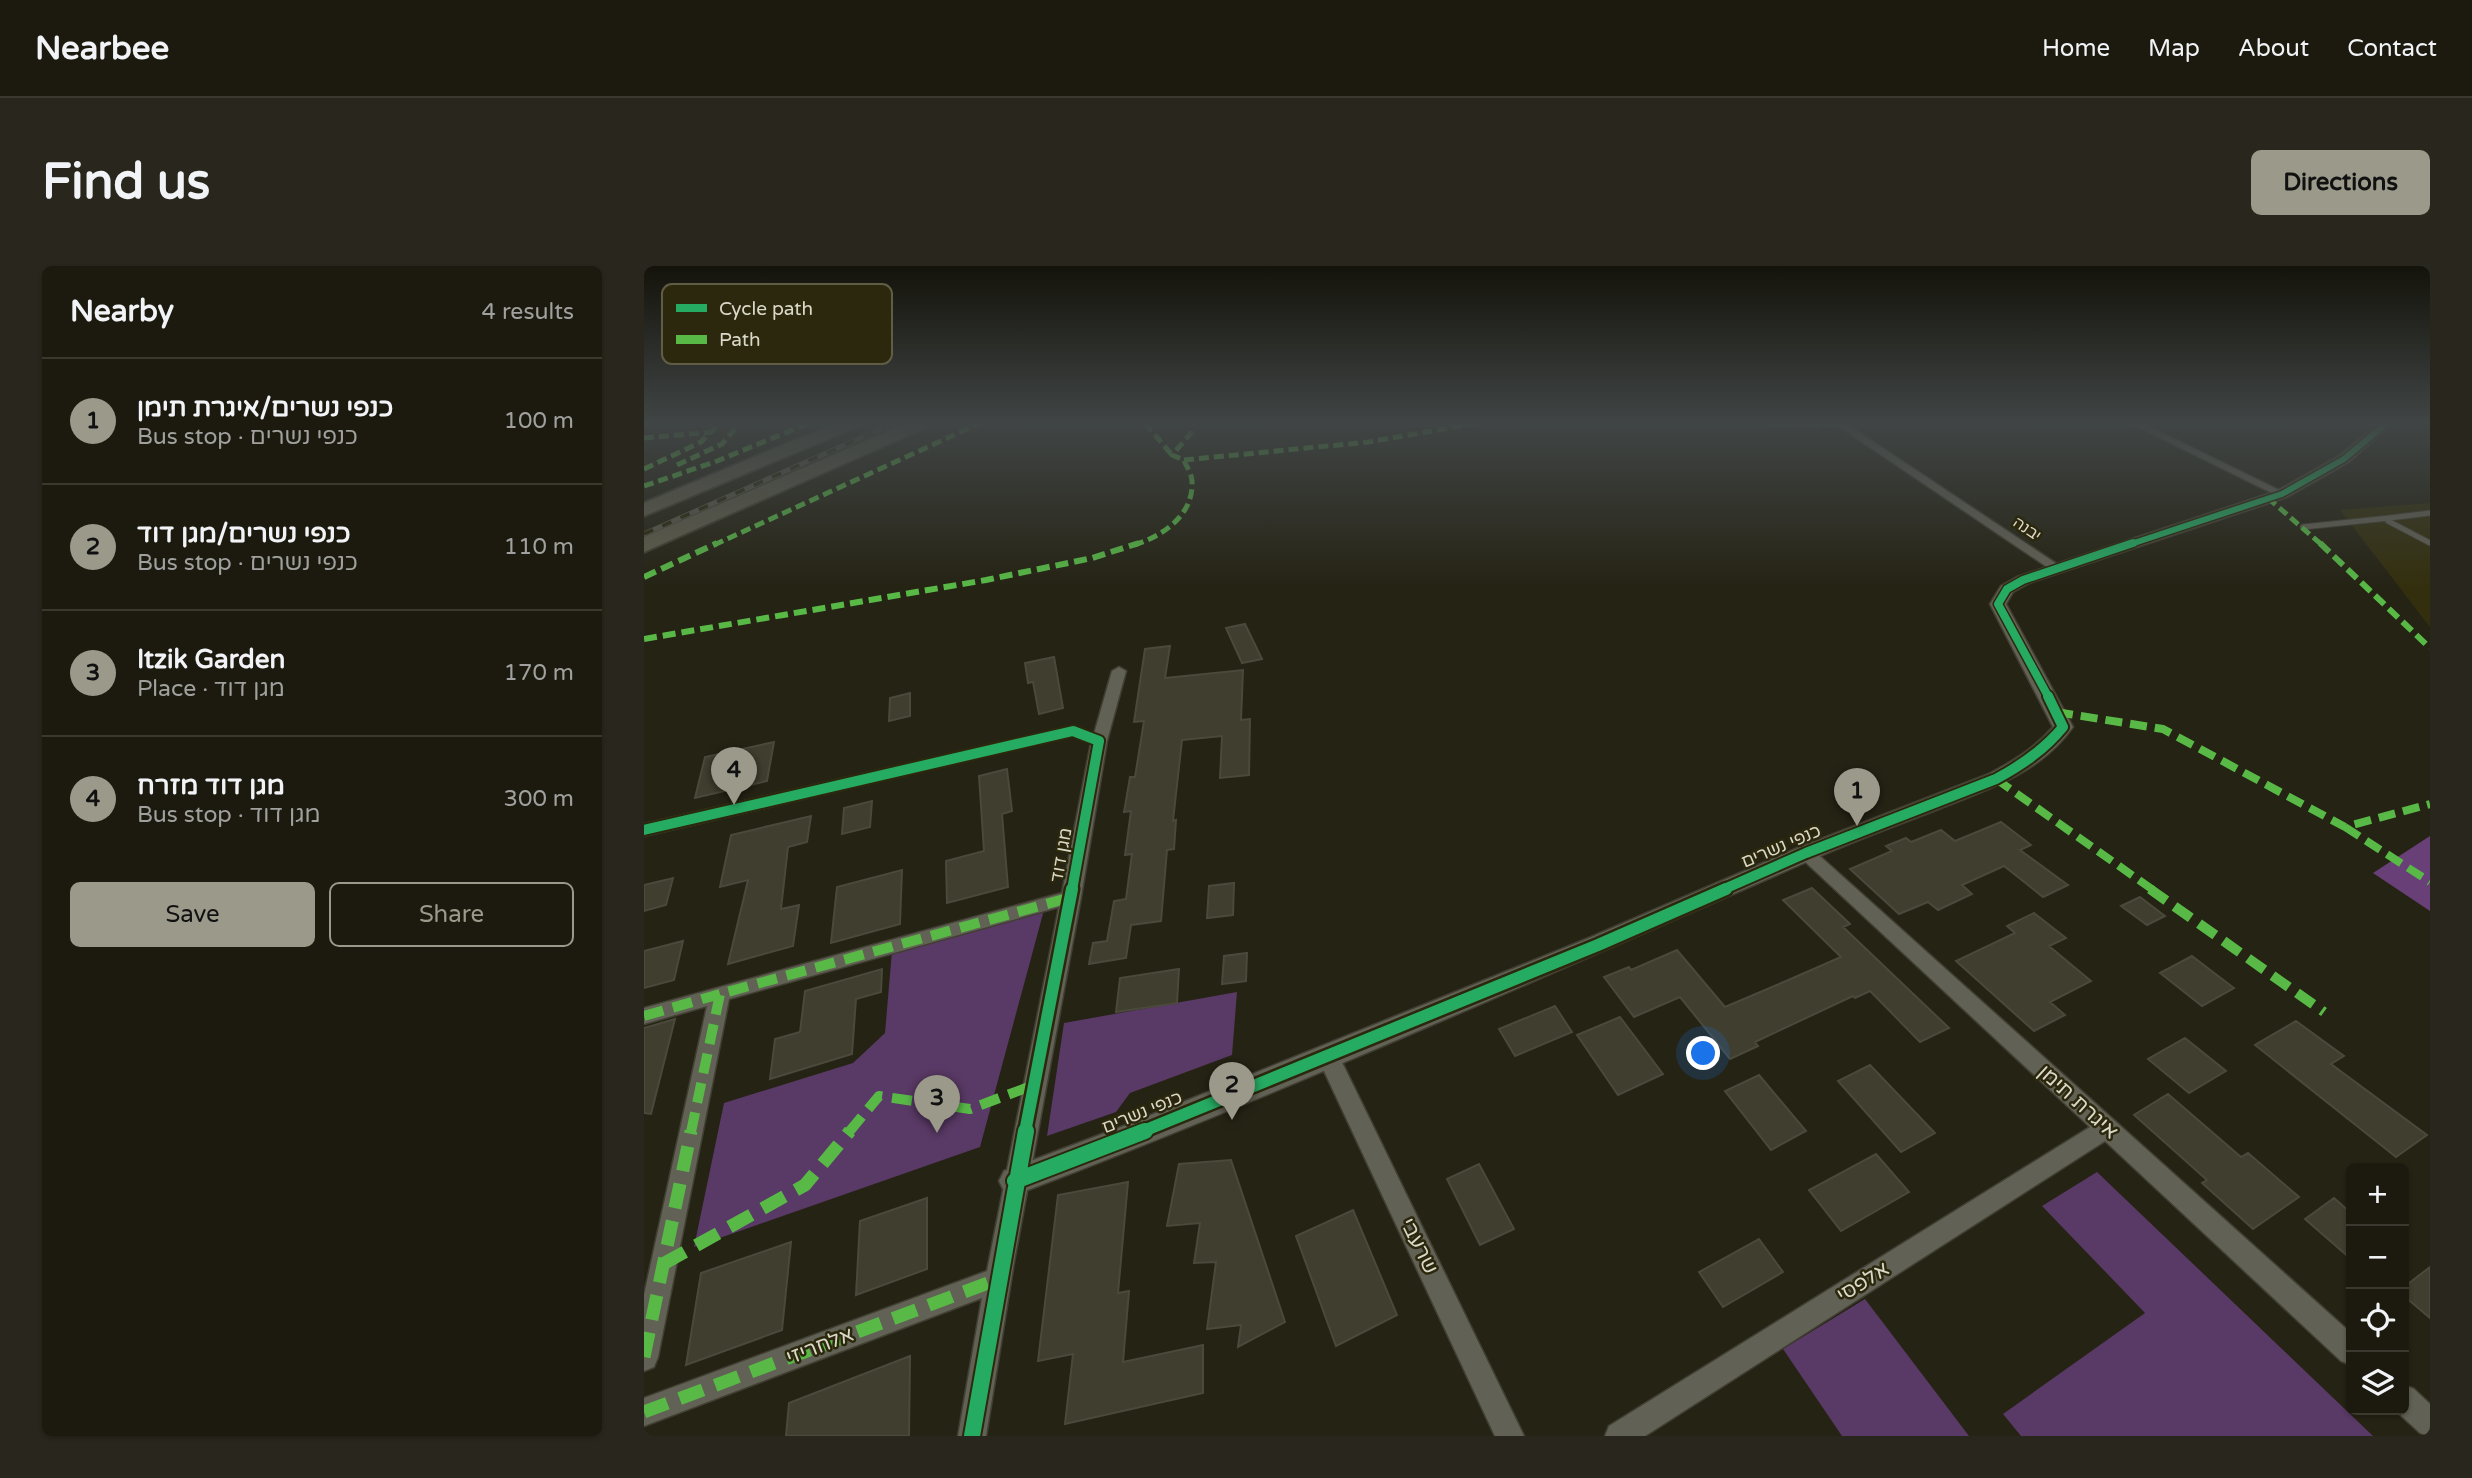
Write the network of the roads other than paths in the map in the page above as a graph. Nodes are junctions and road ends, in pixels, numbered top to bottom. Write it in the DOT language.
graph roads {
  1 [pos="721,478"];
  2 [pos="797,478"];
  3 [pos="1921,478"];
  4 [pos="2248,478"];
  5 [pos="2311,478"];
  6 [pos="2282,494"];
  7 [pos="644,510"];
  8 [pos="2430,513"];
  9 [pos="2389,518"];
  10 [pos="2303,527"];
  11 [pos="2430,543"];
  12 [pos="644,545"];
  13 [pos="2057,568"];
  14 [pos="1119,671"];
  15 [pos="1099,741"];
  16 [pos="644,830"];
  17 [pos="1806,853"];
  18 [pos="1072,897"];
  19 [pos="720,994"];
  20 [pos="644,1016"];
  21 [pos="1328,1056"];
  22 [pos="2106,1128"];
  23 [pos="1014,1181"];
  24 [pos="996,1280"];
  25 [pos="2346,1346"];
  26 [pos="644,1357"];
  27 [pos="2409,1404"];
  28 [pos="644,1412"];
  29 [pos="2430,1423"];
  30 [pos="972,1436"];
  31 [pos="1510,1436"];
  32 [pos="1619,1436"];
  1 -- 7 [label="highway"];
  2 -- 12 [label="highway"];
  3 -- 13 [label="street, יבנה"];
  4 -- 6 [label="street"];
  5 -- 6 [label="street, כנפי נשרים"];
  6 -- 13 [label="street, כנפי נשרים"];
  8 -- 9 [label="lane"];
  9 -- 10 [label="lane"];
  9 -- 11 [label="lane"];
  13 -- 17 [label="street, כנפי נשרים"];
  14 -- 15 [label="street, מגן דוד"];
  15 -- 16 [label="street"];
  15 -- 18 [label="street, מגן דוד"];
  17 -- 21 [label="street, כנפי נשרים"];
  17 -- 22 [label="street, איגרת תימן"];
  18 -- 19 [label="street"];
  18 -- 23 [label="street, מגן דוד"];
  19 -- 20 [label="street"];
  19 -- 26 [label="street"];
  21 -- 23 [label="street, כנפי נשרים"];
  21 -- 31 [label="street, שרעבי"];
  22 -- 25 [label="street, איגרת תימן"];
  22 -- 32 [label="street, אלפסי"];
  23 -- 24 [label="street, מגן דוד"];
  24 -- 28 [label="street, אלחריזי"];
  24 -- 30 [label="street, מגן דוד"];
  27 -- 29 [label="street"];
}
